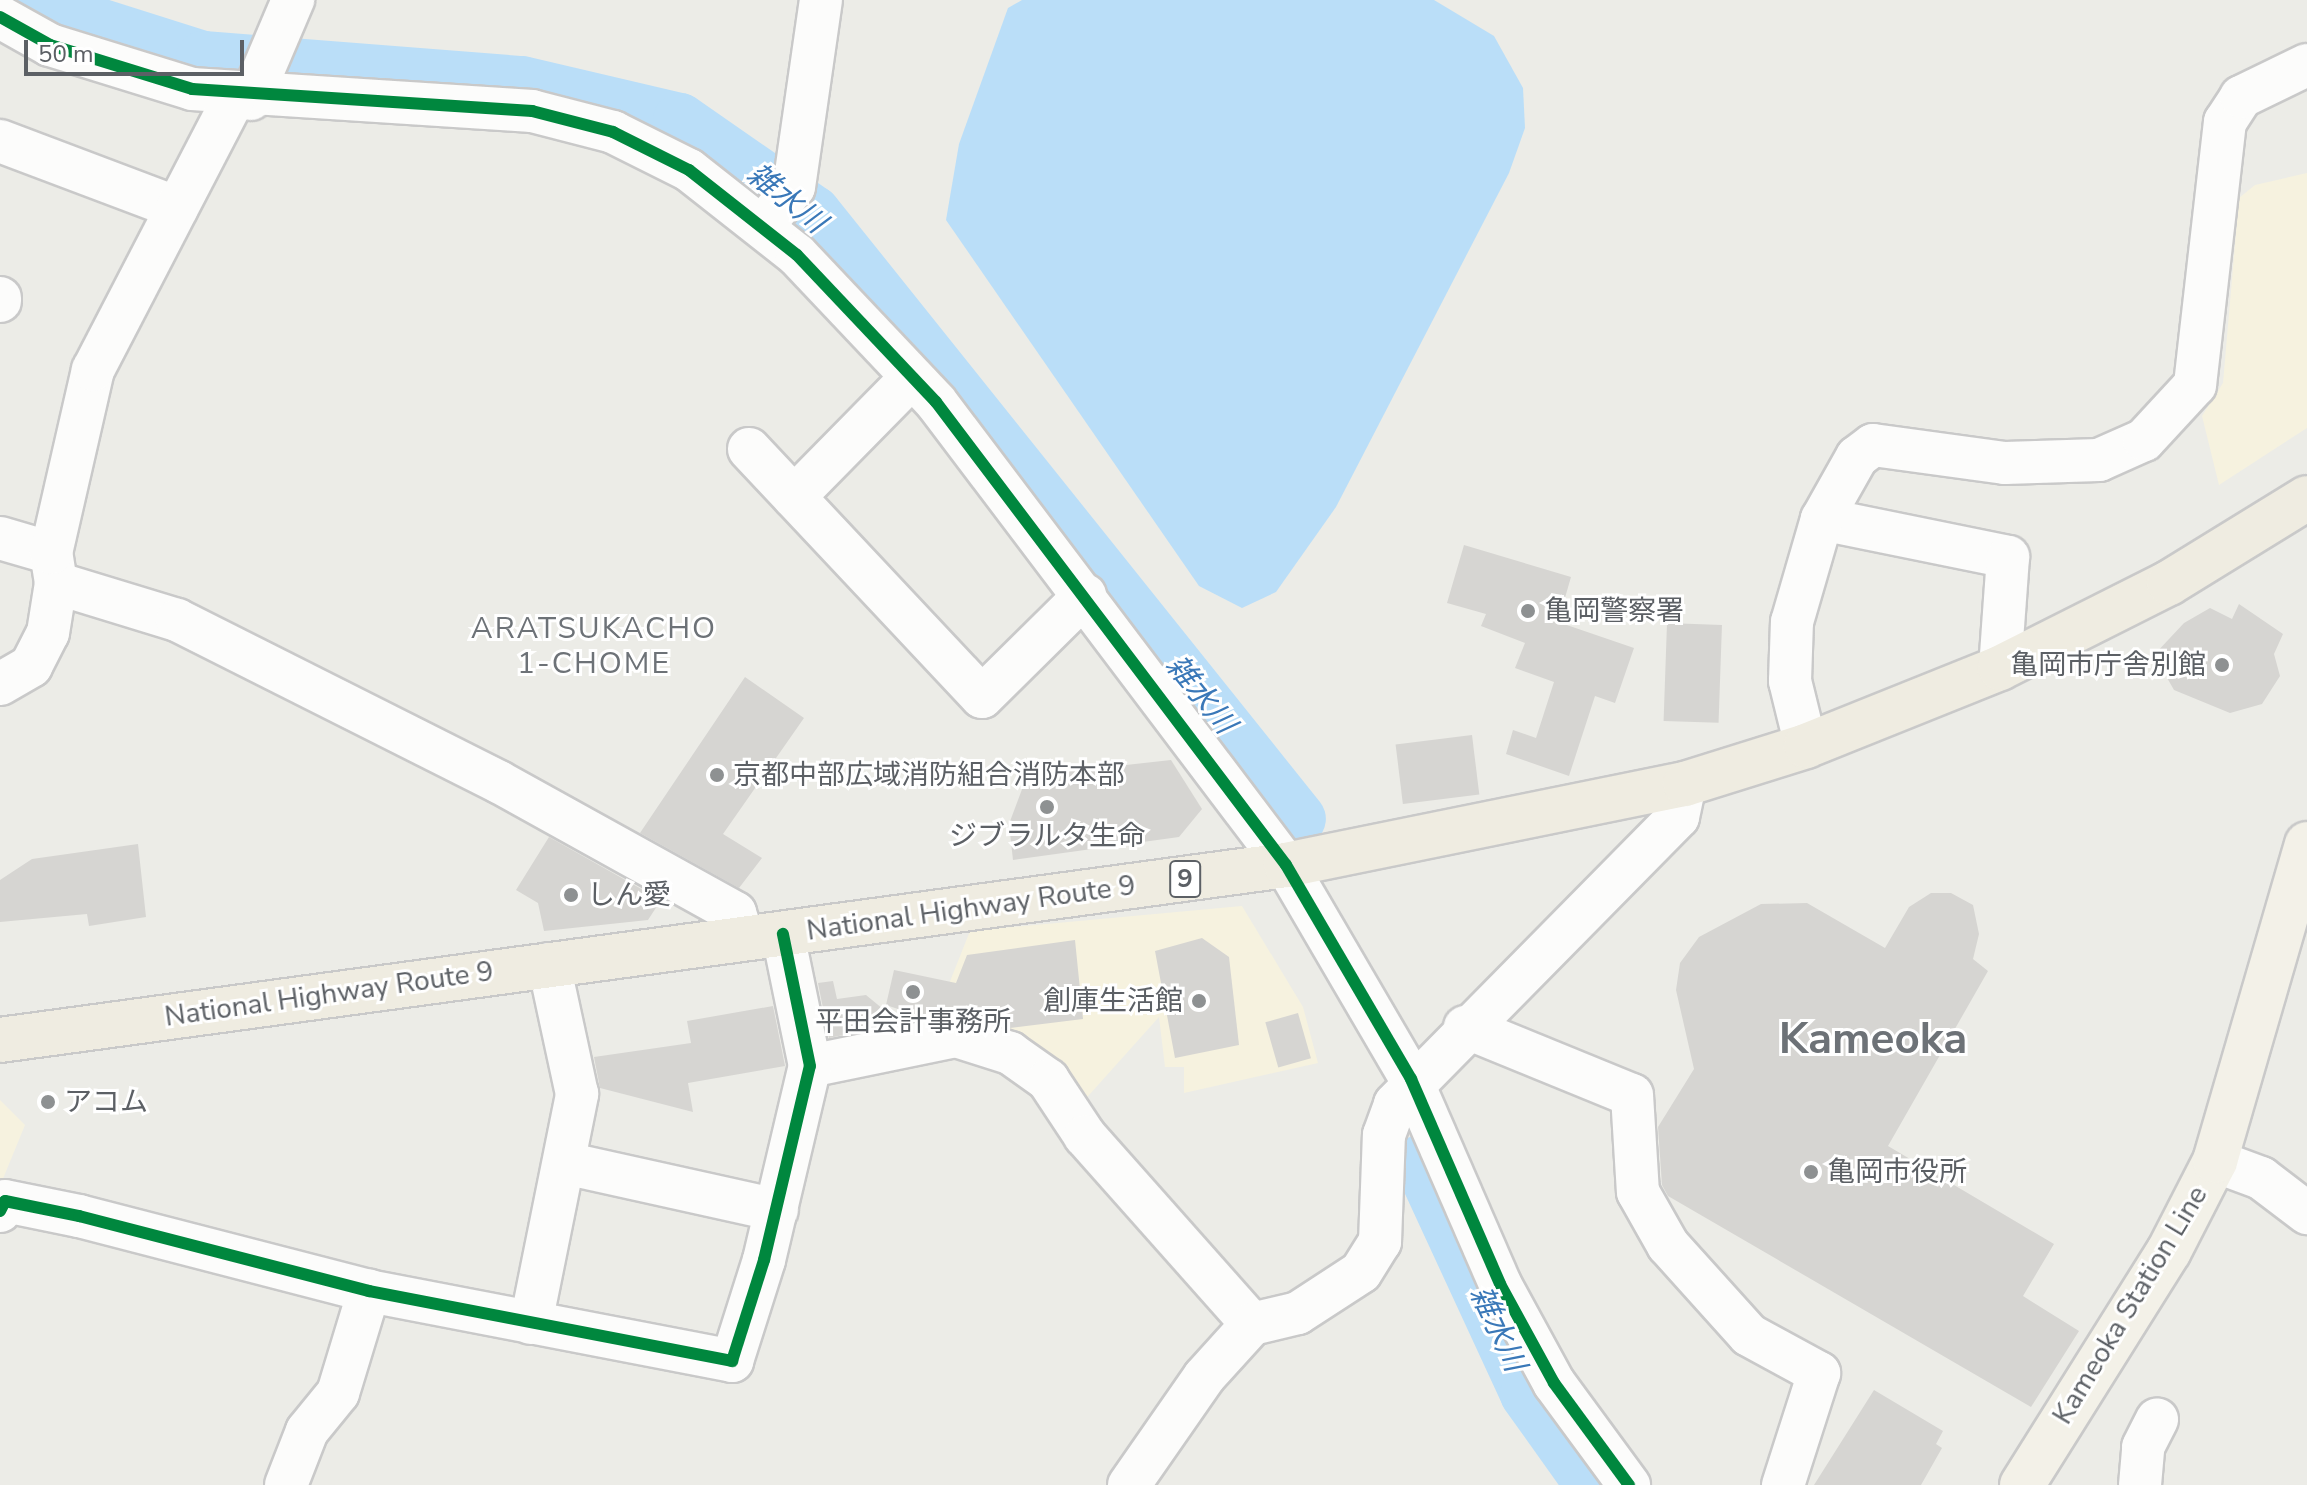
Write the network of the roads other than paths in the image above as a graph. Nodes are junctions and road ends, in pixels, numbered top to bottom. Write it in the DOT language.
graph roads {
  1 [pos="293,0"];
  2 [pos="821,0"];
  3 [pos="0,17"];
  4 [pos="2307,65"];
  5 [pos="243,97"];
  6 [pos="0,141"];
  7 [pos="177,208"];
  8 [pos="764,225"];
  9 [pos="912,377"];
  10 [pos="749,449"];
  11 [pos="794,497"];
  12 [pos="2304,502"];
  13 [pos="1822,519"];
  14 [pos="0,538"];
  15 [pos="53,568"];
  16 [pos="1085,595"];
  17 [pos="2000,668"];
  18 [pos="0,684"];
  19 [pos="1806,746"];
  20 [pos="1685,784"];
  21 [pos="2307,844"];
  22 [pos="1286,865"];
  23 [pos="763,936"];
  24 [pos="549,964"];
  25 [pos="1465,1027"];
  26 [pos="0,1040"];
  27 [pos="810,1066"];
  28 [pos="1411,1079"];
  29 [pos="2215,1161"];
  30 [pos="565,1163"];
  31 [pos="777,1210"];
  32 [pos="0,1211"];
  33 [pos="2307,1213"];
  34 [pos="369,1291"];
  35 [pos="531,1323"];
  36 [pos="1252,1324"];
  37 [pos="2157,1419"];
  38 [pos="286,1485"];
  39 [pos="1129,1485"];
  40 [pos="1629,1485"];
  41 [pos="1783,1485"];
  42 [pos="2022,1485"];
  43 [pos="2140,1485"];
  1 -- 5 [label="street"];
  2 -- 8 [label="street"];
  3 -- 5 [label="street"];
  4 -- 13 [label="street"];
  5 -- 7 [label="street"];
  5 -- 8 [label="street"];
  6 -- 7 [label="street"];
  7 -- 15 [label="street"];
  8 -- 9 [label="street"];
  9 -- 11 [label="street"];
  9 -- 16 [label="street"];
  10 -- 11 [label="street"];
  11 -- 16 [label="street"];
  12 -- 17 [label="highway, National Highway Route 9 / 9"];
  13 -- 17 [label="street"];
  13 -- 19 [label="street"];
  14 -- 15 [label="street"];
  15 -- 18 [label="street"];
  15 -- 23 [label="street"];
  16 -- 22 [label="street"];
  17 -- 19 [label="highway, National Highway Route 9 / 9"];
  19 -- 20 [label="highway, National Highway Route 9 / 9"];
  20 -- 22 [label="highway, National Highway Route 9 / 9"];
  20 -- 25 [label="street"];
  21 -- 29 [label="main road, Kameoka Station Line"];
  22 -- 23 [label="highway, National Highway Route 9 / 9"];
  22 -- 28 [label="street"];
  23 -- 24 [label="highway, National Highway Route 9 / 9"];
  23 -- 27 [label="street"];
  24 -- 26 [label="highway, National Highway Route 9 / 9"];
  24 -- 30 [label="street"];
  25 -- 28 [label="street"];
  25 -- 41 [label="street"];
  27 -- 31 [label="street"];
  27 -- 36 [label="street"];
  28 -- 36 [label="street"];
  28 -- 40 [label="street"];
  29 -- 33 [label="street"];
  29 -- 42 [label="main road, Kameoka Station Line"];
  30 -- 31 [label="street"];
  30 -- 35 [label="street"];
  31 -- 35 [label="street"];
  32 -- 34 [label="street"];
  34 -- 35 [label="street"];
  34 -- 38 [label="street"];
  36 -- 39 [label="street"];
  37 -- 43 [label="street"];
}
